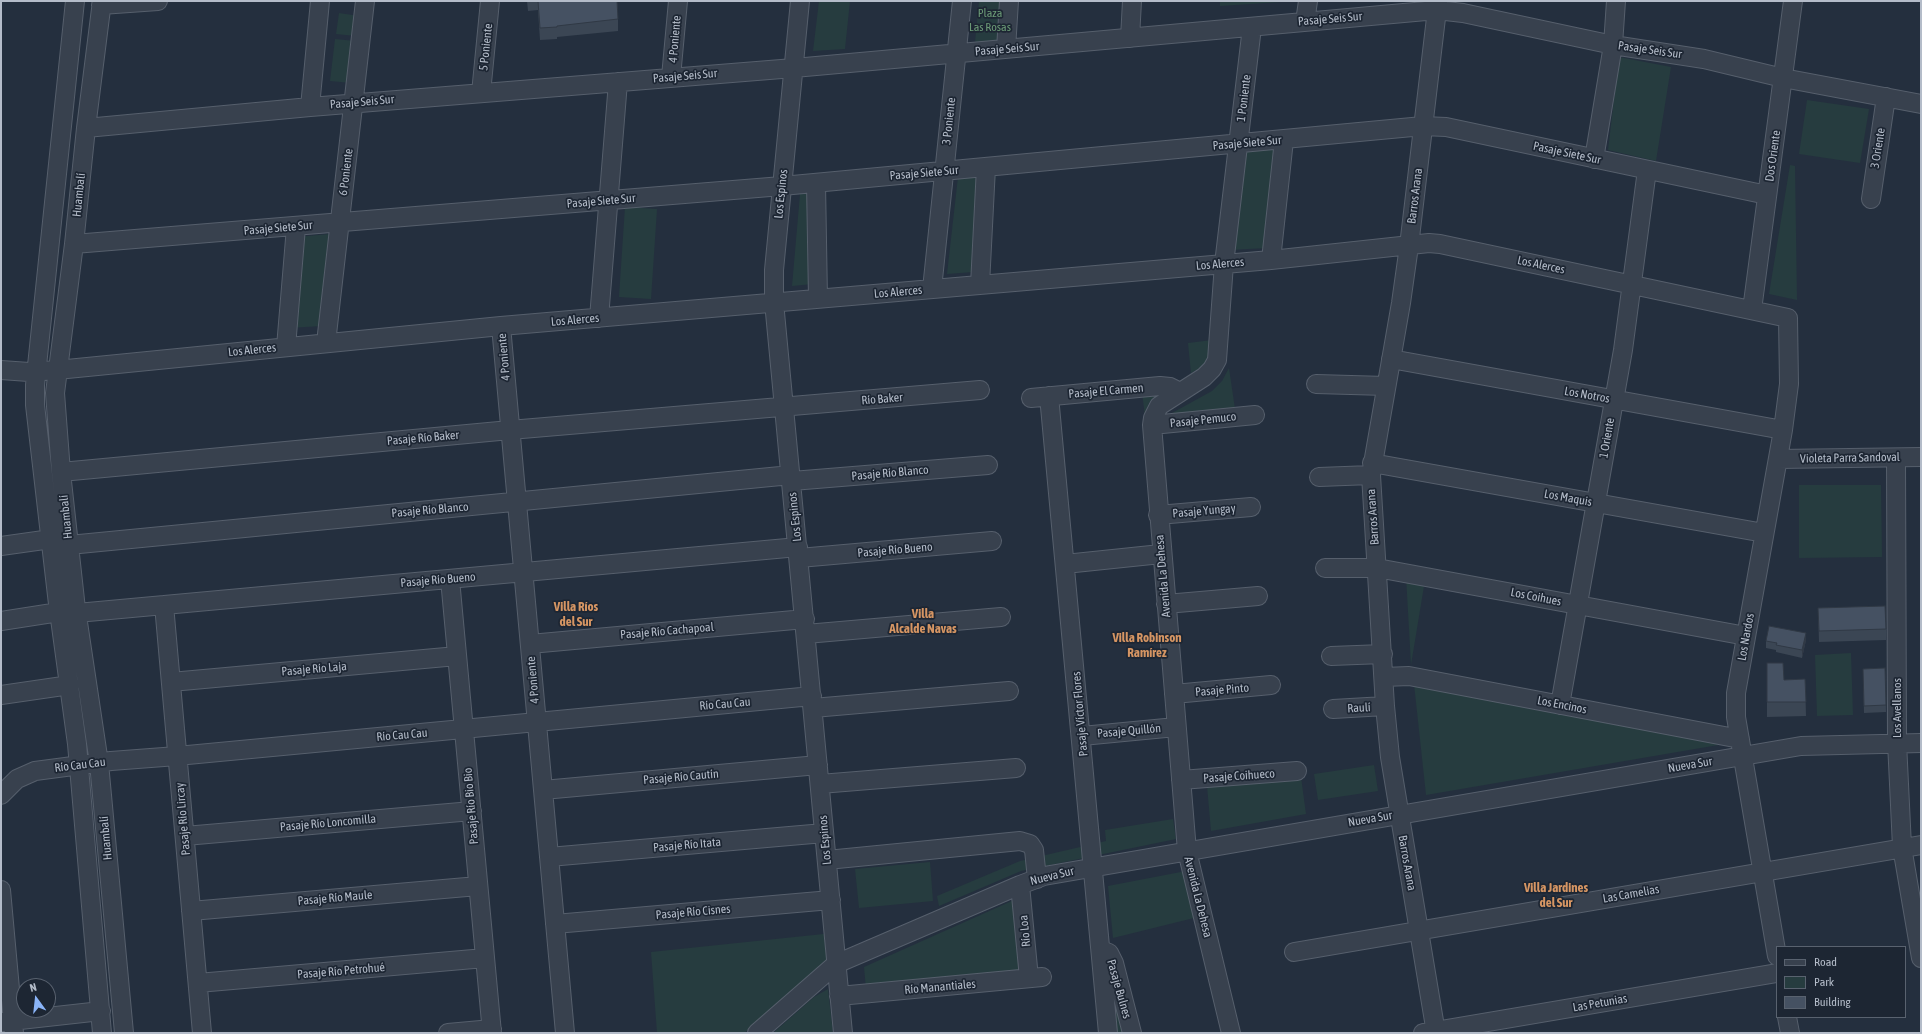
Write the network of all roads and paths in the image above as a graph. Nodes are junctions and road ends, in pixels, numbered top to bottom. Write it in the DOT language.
graph roads {
  1 [pos="75,1"];
  2 [pos="158,1"];
  3 [pos="320,1"];
  4 [pos="365,1"];
  5 [pos="490,1"];
  6 [pos="678,1"];
  7 [pos="800,1"];
  8 [pos="962,1"];
  9 [pos="1009,1"];
  10 [pos="1132,1"];
  11 [pos="1308,1"];
  12 [pos="1616,1"];
  13 [pos="1793,1"];
  14 [pos="101,3"];
  15 [pos="1437,5"];
  16 [pos="1305,22"];
  17 [pos="1252,27"];
  18 [pos="1130,38"];
  19 [pos="1613,45"];
  20 [pos="1006,49"];
  21 [pos="956,53"];
  22 [pos="794,68"];
  23 [pos="671,77"];
  24 [pos="1783,78"];
  25 [pos="618,82"];
  26 [pos="481,93"];
  27 [pos="1886,98"];
  28 [pos="354,103"];
  29 [pos="1921,104"];
  30 [pos="310,107"];
  31 [pos="1423,126"];
  32 [pos="86,128"];
  33 [pos="1284,140"];
  34 [pos="1238,144"];
  35 [pos="1594,159"];
  36 [pos="986,167"];
  37 [pos="1648,170"];
  38 [pos="944,171"];
  39 [pos="816,183"];
  40 [pos="782,186"];
  41 [pos="1767,195"];
  42 [pos="1871,199"];
  43 [pos="609,201"];
  44 [pos="340,223"];
  45 [pos="296,227"];
  46 [pos="74,244"];
  47 [pos="1410,246"];
  48 [pos="1271,260"];
  49 [pos="1224,264"];
  50 [pos="980,285"];
  51 [pos="1632,285"];
  52 [pos="932,289"];
  53 [pos="818,299"];
  54 [pos="774,302"];
  55 [pos="1752,310"];
  56 [pos="599,318"];
  57 [pos="1788,318"];
  58 [pos="501,326"];
  59 [pos="326,343"];
  60 [pos="286,346"];
  61 [pos="1391,359"];
  62 [pos="1,370"];
  63 [pos="57,370"];
  64 [pos="36,371"];
  65 [pos="1316,384"];
  66 [pos="1386,386"];
  67 [pos="980,390"];
  68 [pos="1180,392"];
  69 [pos="1049,396"];
  70 [pos="1031,398"];
  71 [pos="1614,400"];
  72 [pos="785,407"];
  73 [pos="1255,415"];
  74 [pos="1152,425"];
  75 [pos="510,430"];
  76 [pos="1783,430"];
  77 [pos="1921,457"];
  78 [pos="1896,458"];
  79 [pos="1778,459"];
  80 [pos="988,465"];
  81 [pos="1371,469"];
  82 [pos="61,472"];
  83 [pos="1320,477"];
  84 [pos="791,478"];
  85 [pos="517,501"];
  86 [pos="1596,503"];
  87 [pos="1251,507"];
  88 [pos="1158,515"];
  89 [pos="1764,533"];
  90 [pos="51,539"];
  91 [pos="992,542"];
  92 [pos="69,545"];
  93 [pos="1,546"];
  94 [pos="799,553"];
  95 [pos="1161,554"];
  96 [pos="1065,564"];
  97 [pos="1325,568"];
  98 [pos="1377,568"];
  99 [pos="523,572"];
  100 [pos="450,579"];
  101 [pos="1258,596"];
  102 [pos="1166,604"];
  103 [pos="164,605"];
  104 [pos="1578,605"];
  105 [pos="59,612"];
  106 [pos="77,613"];
  107 [pos="1001,616"];
  108 [pos="1,621"];
  109 [pos="806,626"];
  110 [pos="1746,636"];
  111 [pos="530,644"];
  112 [pos="1383,654"];
  113 [pos="457,656"];
  114 [pos="1331,656"];
  115 [pos="1384,677"];
  116 [pos="171,682"];
  117 [pos="70,685"];
  118 [pos="1271,685"];
  119 [pos="1009,691"];
  120 [pos="1174,694"];
  121 [pos="1,696"];
  122 [pos="813,702"];
  123 [pos="1560,705"];
  124 [pos="1385,706"];
  125 [pos="1333,709"];
  126 [pos="537,722"];
  127 [pos="1176,727"];
  128 [pos="464,729"];
  129 [pos="1082,736"];
  130 [pos="1897,742"];
  131 [pos="1921,743"];
  132 [pos="1741,748"];
  133 [pos="177,756"];
  134 [pos="99,763"];
  135 [pos="79,765"];
  136 [pos="818,765"];
  137 [pos="1016,768"];
  138 [pos="1298,771"];
  139 [pos="1181,780"];
  140 [pos="820,784"];
  141 [pos="543,790"];
  142 [pos="1,795"];
  143 [pos="472,811"];
  144 [pos="1399,814"];
  145 [pos="824,833"];
  146 [pos="185,836"];
  147 [pos="1921,845"];
  148 [pos="1902,847"];
  149 [pos="1187,851"];
  150 [pos="549,857"];
  151 [pos="827,860"];
  152 [pos="1094,867"];
  153 [pos="1762,872"];
  154 [pos="1037,879"];
  155 [pos="1020,885"];
  156 [pos="478,886"];
  157 [pos="1,890"];
  158 [pos="831,900"];
  159 [pos="191,911"];
  160 [pos="555,924"];
  161 [pos="1419,930"];
  162 [pos="3,935"];
  163 [pos="1101,950"];
  164 [pos="1776,950"];
  165 [pos="1917,951"];
  166 [pos="1294,952"];
  167 [pos="485,958"];
  168 [pos="836,964"];
  169 [pos="1776,973"];
  170 [pos="1035,978"];
  171 [pos="198,984"];
  172 [pos="839,996"];
  173 [pos="100,1011"];
  174 [pos="1788,1018"];
  175 [pos="10,1025"];
  176 [pos="492,1031"];
  177 [pos="1432,1032"];
  178 [pos="102,1033"];
  179 [pos="124,1033"];
  180 [pos="202,1033"];
  181 [pos="448,1033"];
  182 [pos="565,1033"];
  183 [pos="757,1033"];
  184 [pos="843,1033"];
  185 [pos="1108,1033"];
  186 [pos="1132,1033"];
  187 [pos="1231,1033"];
  188 [pos="1790,1033"];
  1 -- 64 [label="street, Huambalí"];
  2 -- 14 [label="street"];
  3 -- 30 [label="street"];
  4 -- 28 [label="street, 6 Poniente"];
  5 -- 26 [label="street, 5 Poniente"];
  6 -- 23 [label="street, 4 Poniente"];
  7 -- 22 [label="street, Los Espinos"];
  8 -- 21 [label="street, 3 Poniente"];
  9 -- 20 [label="street"];
  10 -- 18 [label="street"];
  11 -- 16 [label="street"];
  12 -- 19 [label="street"];
  13 -- 24 [label="street, Dos Oriente"];
  14 -- 32 [label="street, Huambalí"];
  15 -- 16 [label="street, Pasaje Seis Sur"];
  15 -- 19 [label="street, Pasaje Seis Sur"];
  15 -- 31 [label="street, Barros Arana"];
  16 -- 17 [label="street, Pasaje Seis Sur"];
  17 -- 18 [label="street, Pasaje Seis Sur"];
  17 -- 34 [label="street, 1 Poniente"];
  18 -- 20 [label="street, Pasaje Seis Sur"];
  19 -- 24 [label="street, Pasaje Seis Sur"];
  19 -- 35 [label="street"];
  20 -- 21 [label="street, Pasaje Seis Sur"];
  21 -- 22 [label="street, Pasaje Seis Sur"];
  21 -- 38 [label="street, 3 Poniente"];
  22 -- 23 [label="street, Pasaje Seis Sur"];
  22 -- 40 [label="street, Los Espinos"];
  23 -- 25 [label="street, Pasaje Seis Sur"];
  24 -- 27 [label="street, Pasaje Seis Sur"];
  24 -- 41 [label="street, Dos Oriente"];
  25 -- 26 [label="street, Pasaje Seis Sur"];
  25 -- 43 [label="street"];
  26 -- 28 [label="street, Pasaje Seis Sur"];
  27 -- 29 [label="street, Pasaje Seis Sur"];
  27 -- 42 [label="street, 3 Oriente"];
  28 -- 30 [label="street, Pasaje Seis Sur"];
  28 -- 44 [label="street, 6 Poniente"];
  30 -- 32 [label="street, Pasaje Seis Sur"];
  31 -- 33 [label="street, Pasaje Siete Sur"];
  31 -- 35 [label="street, Pasaje Siete Sur"];
  31 -- 47 [label="street, Barros Arana"];
  32 -- 46 [label="street, Huambalí"];
  33 -- 34 [label="street, Pasaje Siete Sur"];
  33 -- 48 [label="street"];
  34 -- 36 [label="street, Pasaje Siete Sur"];
  34 -- 49 [label="street, 1 Poniente"];
  35 -- 37 [label="street, Pasaje Siete Sur"];
  36 -- 38 [label="street, Pasaje Siete Sur"];
  36 -- 50 [label="street"];
  37 -- 41 [label="street, Pasaje Siete Sur"];
  37 -- 51 [label="street, 1 Oriente"];
  38 -- 39 [label="street, Pasaje Siete Sur"];
  38 -- 52 [label="street, 3 Poniente"];
  39 -- 40 [label="street, Pasaje Siete Sur"];
  39 -- 53 [label="street"];
  40 -- 43 [label="street, Pasaje Siete Sur"];
  40 -- 54 [label="street, Los Espinos"];
  41 -- 55 [label="street, Dos Oriente"];
  43 -- 44 [label="street, Pasaje Siete Sur"];
  43 -- 56 [label="street"];
  44 -- 45 [label="street, Pasaje Siete Sur"];
  44 -- 59 [label="street, 6 Poniente"];
  45 -- 46 [label="street, Pasaje Siete Sur"];
  45 -- 60 [label="street"];
  46 -- 63 [label="street, Huambalí"];
  47 -- 48 [label="street, Los Alerces"];
  47 -- 51 [label="street, Los Alerces"];
  47 -- 61 [label="street, Barros Arana"];
  48 -- 49 [label="street, Los Alerces"];
  49 -- 50 [label="street, Los Alerces"];
  49 -- 68 [label="street, Avenida La Dehesa"];
  50 -- 52 [label="street, Los Alerces"];
  51 -- 55 [label="street, Los Alerces"];
  51 -- 71 [label="street, 1 Oriente"];
  52 -- 53 [label="street, Los Alerces"];
  53 -- 54 [label="street, Los Alerces"];
  54 -- 56 [label="street, Los Alerces"];
  54 -- 72 [label="street, Los Espinos"];
  55 -- 57 [label="street, Los Alerces"];
  56 -- 58 [label="street, Los Alerces"];
  57 -- 76 [label="street, Los Nardos"];
  58 -- 59 [label="street, Los Alerces"];
  58 -- 75 [label="street, 4 Poniente"];
  59 -- 60 [label="street, Los Alerces"];
  60 -- 63 [label="street, Los Alerces"];
  61 -- 66 [label="street, Barros Arana"];
  61 -- 71 [label="street, Los Notros"];
  62 -- 64 [label="street, Los Alerces"];
  63 -- 64 [label="street, Los Alerces"];
  63 -- 82 [label="street, Huambalí"];
  64 -- 90 [label="street, Huambalí"];
  65 -- 66 [label="street"];
  66 -- 81 [label="street, Barros Arana"];
  67 -- 72 [label="street, Río Baker"];
  68 -- 69 [label="street, Pasaje El Carmen"];
  68 -- 74 [label="street, Avenida La Dehesa"];
  69 -- 70 [label="street, Pasaje El Carmen"];
  69 -- 96 [label="street, Pasaje Víctor Flores"];
  71 -- 76 [label="street, Los Notros"];
  71 -- 86 [label="street, 1 Oriente"];
  72 -- 75 [label="street, Pasaje Río Baker"];
  72 -- 84 [label="street, Los Espinos"];
  73 -- 74 [label="street, Pasaje Pemuco"];
  74 -- 88 [label="street, Avenida La Dehesa"];
  75 -- 82 [label="street, Pasaje Río Baker"];
  75 -- 85 [label="street, 4 Poniente"];
  76 -- 79 [label="street, Los Nardos"];
  77 -- 78 [label="street, Violeta Parra Sandoval"];
  78 -- 79 [label="street, Violeta Parra Sandoval"];
  78 -- 130 [label="street, Los Avellanos"];
  79 -- 89 [label="street, Los Nardos"];
  80 -- 84 [label="street, Pasaje Río Blanco"];
  81 -- 83 [label="street, Los Maquis"];
  81 -- 86 [label="street, Los Maquis"];
  81 -- 98 [label="street, Barros Arana"];
  82 -- 92 [label="street, Huambalí"];
  84 -- 85 [label="street, Pasaje Río Blanco"];
  84 -- 94 [label="street, Los Espinos"];
  85 -- 92 [label="street, Pasaje Río Blanco"];
  85 -- 99 [label="street, 4 Poniente"];
  86 -- 89 [label="street, Los Maquis"];
  86 -- 104 [label="street, 1 Oriente"];
  87 -- 88 [label="street, Pasaje Yungay"];
  88 -- 95 [label="street, Avenida La Dehesa"];
  89 -- 110 [label="street, Los Nardos"];
  90 -- 93 [label="street"];
  90 -- 105 [label="street, Huambalí"];
  91 -- 94 [label="street, Pasaje Río Bueno"];
  92 -- 106 [label="street, Huambalí"];
  94 -- 99 [label="street, Pasaje Río Bueno"];
  94 -- 109 [label="street, Los Espinos"];
  95 -- 96 [label="street"];
  95 -- 102 [label="street, Avenida La Dehesa"];
  96 -- 129 [label="street, Pasaje Víctor Flores"];
  97 -- 98 [label="street, Los Coihues"];
  98 -- 104 [label="street, Los Coihues"];
  98 -- 112 [label="street, Barros Arana"];
  99 -- 100 [label="street, Pasaje Río Bueno"];
  99 -- 111 [label="street, 4 Poniente"];
  100 -- 103 [label="street, Pasaje Río Bueno"];
  100 -- 113 [label="street, Pasaje Río Bio Bio"];
  101 -- 102 [label="street"];
  102 -- 120 [label="street, Avenida La Dehesa"];
  103 -- 106 [label="street, Pasaje Río Bueno"];
  103 -- 116 [label="street, Pasaje Río Lircay"];
  104 -- 110 [label="street, Los Coihues"];
  104 -- 123 [label="street, 1 Oriente"];
  105 -- 108 [label="street"];
  105 -- 117 [label="street, Huambalí"];
  106 -- 134 [label="street, Huambalí"];
  107 -- 109 [label="street, Pasaje Río Cachapoal"];
  109 -- 111 [label="street, Pasaje Río Cachapoal"];
  109 -- 122 [label="street, Los Espinos"];
  110 -- 132 [label="street, Los Nardos"];
  111 -- 126 [label="street, 4 Poniente"];
  112 -- 114 [label="street"];
  112 -- 115 [label="street, Barros Arana"];
  113 -- 116 [label="street, Pasaje Río Laja"];
  113 -- 128 [label="street, Pasaje Río Bio Bio"];
  115 -- 123 [label="street, Los Encinos"];
  115 -- 124 [label="street, Barros Arana"];
  116 -- 133 [label="street, Pasaje Río Lircay"];
  117 -- 121 [label="street"];
  117 -- 135 [label="street, Huambalí"];
  118 -- 120 [label="street, Pasaje Pinto"];
  119 -- 122 [label="street, Río Cau Cau"];
  120 -- 127 [label="street, Avenida La Dehesa"];
  122 -- 126 [label="street, Río Cau Cau"];
  122 -- 136 [label="street, Los Espinos"];
  123 -- 132 [label="street, Los Encinos"];
  124 -- 125 [label="street, Raulí"];
  124 -- 144 [label="street, Barros Arana"];
  126 -- 128 [label="street, Río Cau Cau"];
  126 -- 141 [label="street, 4 Poniente"];
  127 -- 129 [label="street, Pasaje Quillón"];
  127 -- 139 [label="street, Avenida La Dehesa"];
  128 -- 133 [label="street, Río Cau Cau"];
  128 -- 143 [label="street, Pasaje Río Bio Bio"];
  129 -- 152 [label="street, Pasaje Víctor Flores"];
  130 -- 131 [label="street, Nueva Sur"];
  130 -- 132 [label="street, Nueva Sur"];
  130 -- 148 [label="street, Los Avellanos"];
  132 -- 144 [label="street, Nueva Sur"];
  132 -- 153 [label="street, Los Nardos"];
  133 -- 134 [label="street, Río Cau Cau"];
  133 -- 146 [label="street, Pasaje Río Lircay"];
  134 -- 135 [label="street, Río Cau Cau"];
  134 -- 179 [label="street, Huambalí"];
  135 -- 142 [label="street, Río Cau Cau"];
  135 -- 173 [label="street, Huambalí"];
  136 -- 140 [label="street, Los Espinos"];
  136 -- 141 [label="street, Pasaje Río Cautín"];
  137 -- 140 [label="street"];
  138 -- 139 [label="street, Pasaje Coihueco"];
  139 -- 149 [label="street, Avenida La Dehesa"];
  140 -- 145 [label="street, Los Espinos"];
  141 -- 150 [label="street, 4 Poniente"];
  143 -- 146 [label="street, Pasaje Río Loncomilla"];
  143 -- 156 [label="street, Pasaje Río Bio Bio"];
  144 -- 149 [label="street, Nueva Sur"];
  144 -- 161 [label="street, Barros Arana"];
  145 -- 150 [label="street, Pasaje Río Itata"];
  145 -- 151 [label="street, Los Espinos"];
  146 -- 159 [label="street, Pasaje Río Lircay"];
  147 -- 148 [label="street, Las Camelias"];
  148 -- 153 [label="street, Las Camelias"];
  148 -- 165 [label="street, Los Avellanos"];
  149 -- 152 [label="street, Nueva Sur"];
  149 -- 187 [label="street, Avenida La Dehesa"];
  150 -- 160 [label="street, 4 Poniente"];
  151 -- 154 [label="street"];
  151 -- 158 [label="street, Los Espinos"];
  152 -- 154 [label="street, Nueva Sur"];
  152 -- 163 [label="street, Pasaje Víctor Flores"];
  153 -- 161 [label="street, Las Camelias"];
  153 -- 164 [label="street, Los Nardos"];
  154 -- 155 [label="street, Nueva Sur"];
  155 -- 168 [label="street, Nueva Sur"];
  155 -- 170 [label="street, Río Loa"];
  156 -- 159 [label="street, Pasaje Río Maule"];
  156 -- 167 [label="street, Pasaje Río Bio Bio"];
  157 -- 162 [label="street"];
  158 -- 160 [label="street, Pasaje Río Cisnes"];
  158 -- 168 [label="street, Los Espinos"];
  159 -- 171 [label="street, Pasaje Río Lircay"];
  160 -- 182 [label="street, 4 Poniente"];
  161 -- 166 [label="street, Las Camelias"];
  161 -- 177 [label="street, Barros Arana"];
  162 -- 175 [label="street"];
  163 -- 185 [label="street, Pasaje Víctor Flores"];
  163 -- 186 [label="street, Pasaje Bulnes"];
  167 -- 171 [label="street, Pasaje Río Petrohué"];
  167 -- 176 [label="street, Pasaje Río Bio Bio"];
  168 -- 172 [label="street, Los Espinos"];
  168 -- 183 [label="street, Nueva Sur"];
  169 -- 177 [label="street, Las Petunias"];
  170 -- 172 [label="street, Río Manantiales"];
  171 -- 180 [label="street, Pasaje Río Lircay"];
  172 -- 184 [label="street, Los Espinos"];
  173 -- 175 [label="street"];
  173 -- 178 [label="street, Huambalí"];
  174 -- 188 [label="street"];
  176 -- 181 [label="street"];
}
